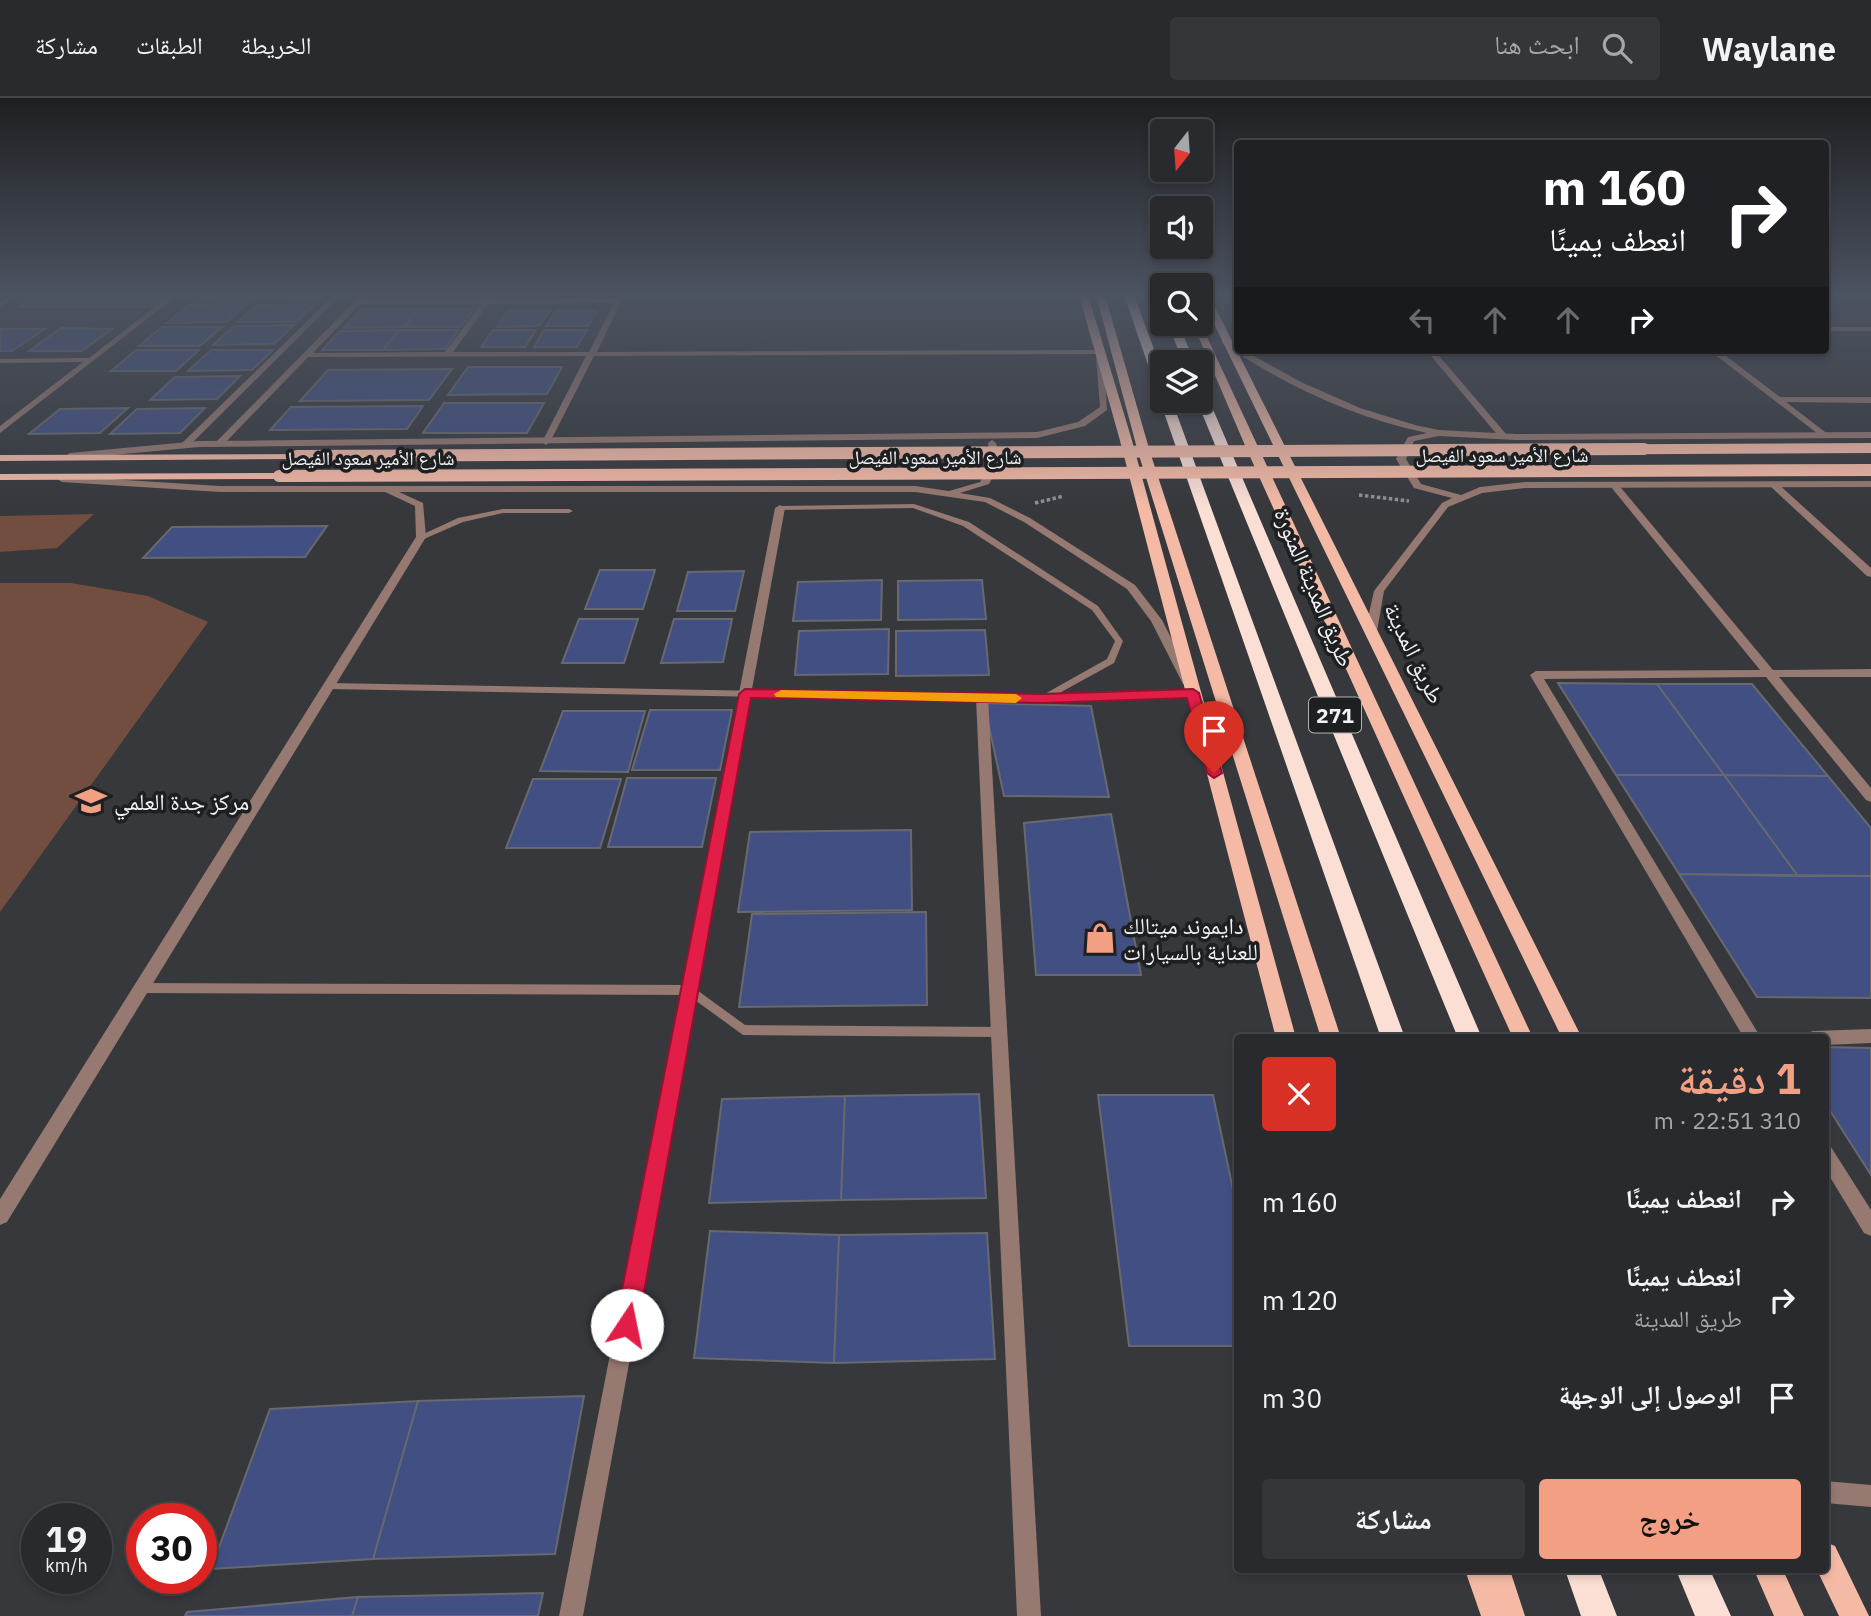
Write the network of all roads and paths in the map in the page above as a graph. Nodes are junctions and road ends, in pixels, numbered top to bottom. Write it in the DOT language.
graph roads {
  1 [pos="83,366"];
  2 [pos="266,366"];
  3 [pos="295,366"];
  4 [pos="585,366"];
  5 [pos="1100,366"];
  6 [pos="1103,366"];
  7 [pos="1120,366"];
  8 [pos="1216,366"];
  9 [pos="1238,366"];
  10 [pos="1263,366"];
  11 [pos="1443,366"];
  12 [pos="1734,366"];
  13 [pos="1778,400"];
  14 [pos="1871,400"];
  15 [pos="1170,413"];
  16 [pos="1208,413"];
  17 [pos="0,430"];
  18 [pos="1441,433"];
  19 [pos="1825,435"];
  20 [pos="1871,435"];
  21 [pos="1503,436"];
  22 [pos="961,437"];
  23 [pos="546,442"];
  24 [pos="219,444"];
  25 [pos="184,446"];
  26 [pos="1871,448"];
  27 [pos="1253,450"];
  28 [pos="1144,452"];
  29 [pos="57,457"];
  30 [pos="0,458"];
  31 [pos="1871,470"];
  32 [pos="1152,474"];
  33 [pos="1264,474"];
  34 [pos="0,477"];
  35 [pos="47,478"];
  36 [pos="1773,484"];
  37 [pos="1871,484"];
  38 [pos="1614,485"];
  39 [pos="386,489"];
  40 [pos="945,494"];
  41 [pos="1462,498"];
  42 [pos="780,508"];
  43 [pos="569,510"];
  44 [pos="421,537"];
  45 [pos="1871,574"];
  46 [pos="1371,631"];
  47 [pos="1768,673"];
  48 [pos="1871,673"];
  49 [pos="329,686"];
  50 [pos="1193,693"];
  51 [pos="745,694"];
  52 [pos="982,698"];
  53 [pos="1042,699"];
  54 [pos="1871,797"];
  55 [pos="141,988"];
  56 [pos="690,990"];
  57 [pos="999,1032"];
  58 [pos="1285,1034"];
  59 [pos="1330,1034"];
  60 [pos="1392,1034"];
  61 [pos="1468,1034"];
  62 [pos="1521,1034"];
  63 [pos="1570,1034"];
  64 [pos="1751,1034"];
  65 [pos="1871,1037"];
  66 [pos="1829,1038"];
  67 [pos="1829,1159"];
  68 [pos="0,1216"];
  69 [pos="1871,1227"];
  70 [pos="1829,1492"];
  71 [pos="1871,1496"];
  72 [pos="1829,1564"];
  73 [pos="1480,1573"];
  74 [pos="1497,1573"];
  75 [pos="1583,1573"];
  76 [pos="1694,1573"];
  77 [pos="1769,1573"];
  78 [pos="572,1616"];
  79 [pos="1029,1616"];
  80 [pos="1496,1616"];
  81 [pos="1510,1616"];
  82 [pos="1599,1616"];
  83 [pos="1713,1616"];
  84 [pos="1789,1616"];
  85 [pos="1854,1616"];
  1 -- 17 [label="street"];
  2 -- 25 [label="street"];
  3 -- 24 [label="street"];
  4 -- 23 [label="street"];
  5 -- 22 [label="street"];
  6 -- 50 [label="main road"];
  7 -- 28 [label="main road"];
  8 -- 27 [label="main road"];
  9 -- 46 [label="main road, طريق المدينة"];
  10 -- 18 [label="street"];
  11 -- 21 [label="street"];
  12 -- 13 [label="street"];
  13 -- 14 [label="street"];
  13 -- 19 [label="street"];
  15 -- 60 [label="highway, 271"];
  16 -- 61 [label="highway, طريق المدينة المنورة / 271"];
  18 -- 21 [label="street"];
  18 -- 41 [label="street"];
  19 -- 20 [label="street"];
  19 -- 21 [label="street"];
  22 -- 23 [label="street"];
  22 -- 40 [label="street"];
  23 -- 24 [label="street"];
  24 -- 25 [label="street"];
  25 -- 29 [label="street"];
  26 -- 27 [label="main road, شارع الأمير سعود الفيصل, bridge"];
  27 -- 28 [label="main road, شارع الأمير سعود الفيصل, bridge"];
  27 -- 33 [label="main road, bridge"];
  28 -- 29 [label="main road, شارع الأمير سعود الفيصل, bridge"];
  28 -- 32 [label="main road, bridge"];
  29 -- 30 [label="main road, شارع الأمير سعود الفيصل"];
  31 -- 33 [label="main road, شارع الأمير سعود الفيصل, bridge"];
  32 -- 33 [label="main road, شارع الأمير سعود الفيصل, bridge"];
  32 -- 35 [label="main road, شارع الأمير سعود الفيصل, bridge"];
  32 -- 59 [label="main road"];
  33 -- 62 [label="main road"];
  34 -- 35 [label="main road, شارع الأمير سعود الفيصل"];
  35 -- 39 [label="street"];
  36 -- 37 [label="street"];
  36 -- 38 [label="street"];
  36 -- 45 [label="street"];
  38 -- 41 [label="street"];
  38 -- 47 [label="street"];
  39 -- 40 [label="street"];
  39 -- 44 [label="street"];
  40 -- 50 [label="street"];
  41 -- 46 [label="street"];
  42 -- 51 [label="street"];
  42 -- 53 [label="lane"];
  43 -- 44 [label="lane"];
  44 -- 49 [label="street"];
  46 -- 63 [label="main road, طريق المدينة"];
  47 -- 48 [label="street"];
  47 -- 54 [label="street"];
  47 -- 64 [label="street"];
  49 -- 51 [label="lane"];
  49 -- 55 [label="street"];
  50 -- 53 [label="lane"];
  50 -- 58 [label="main road"];
  51 -- 52 [label="lane"];
  51 -- 56 [label="street"];
  52 -- 53 [label="lane"];
  52 -- 57 [label="street"];
  55 -- 56 [label="lane"];
  55 -- 68 [label="street"];
  56 -- 57 [label="lane"];
  56 -- 78 [label="street"];
  57 -- 79 [label="street"];
  65 -- 66 [label="street"];
  67 -- 69 [label="street"];
  70 -- 71 [label="street"];
  72 -- 85 [label="main road"];
  73 -- 80 [label="main road"];
  74 -- 81 [label="main road"];
  75 -- 82 [label="highway"];
  76 -- 83 [label="highway"];
  77 -- 84 [label="main road"];
}
